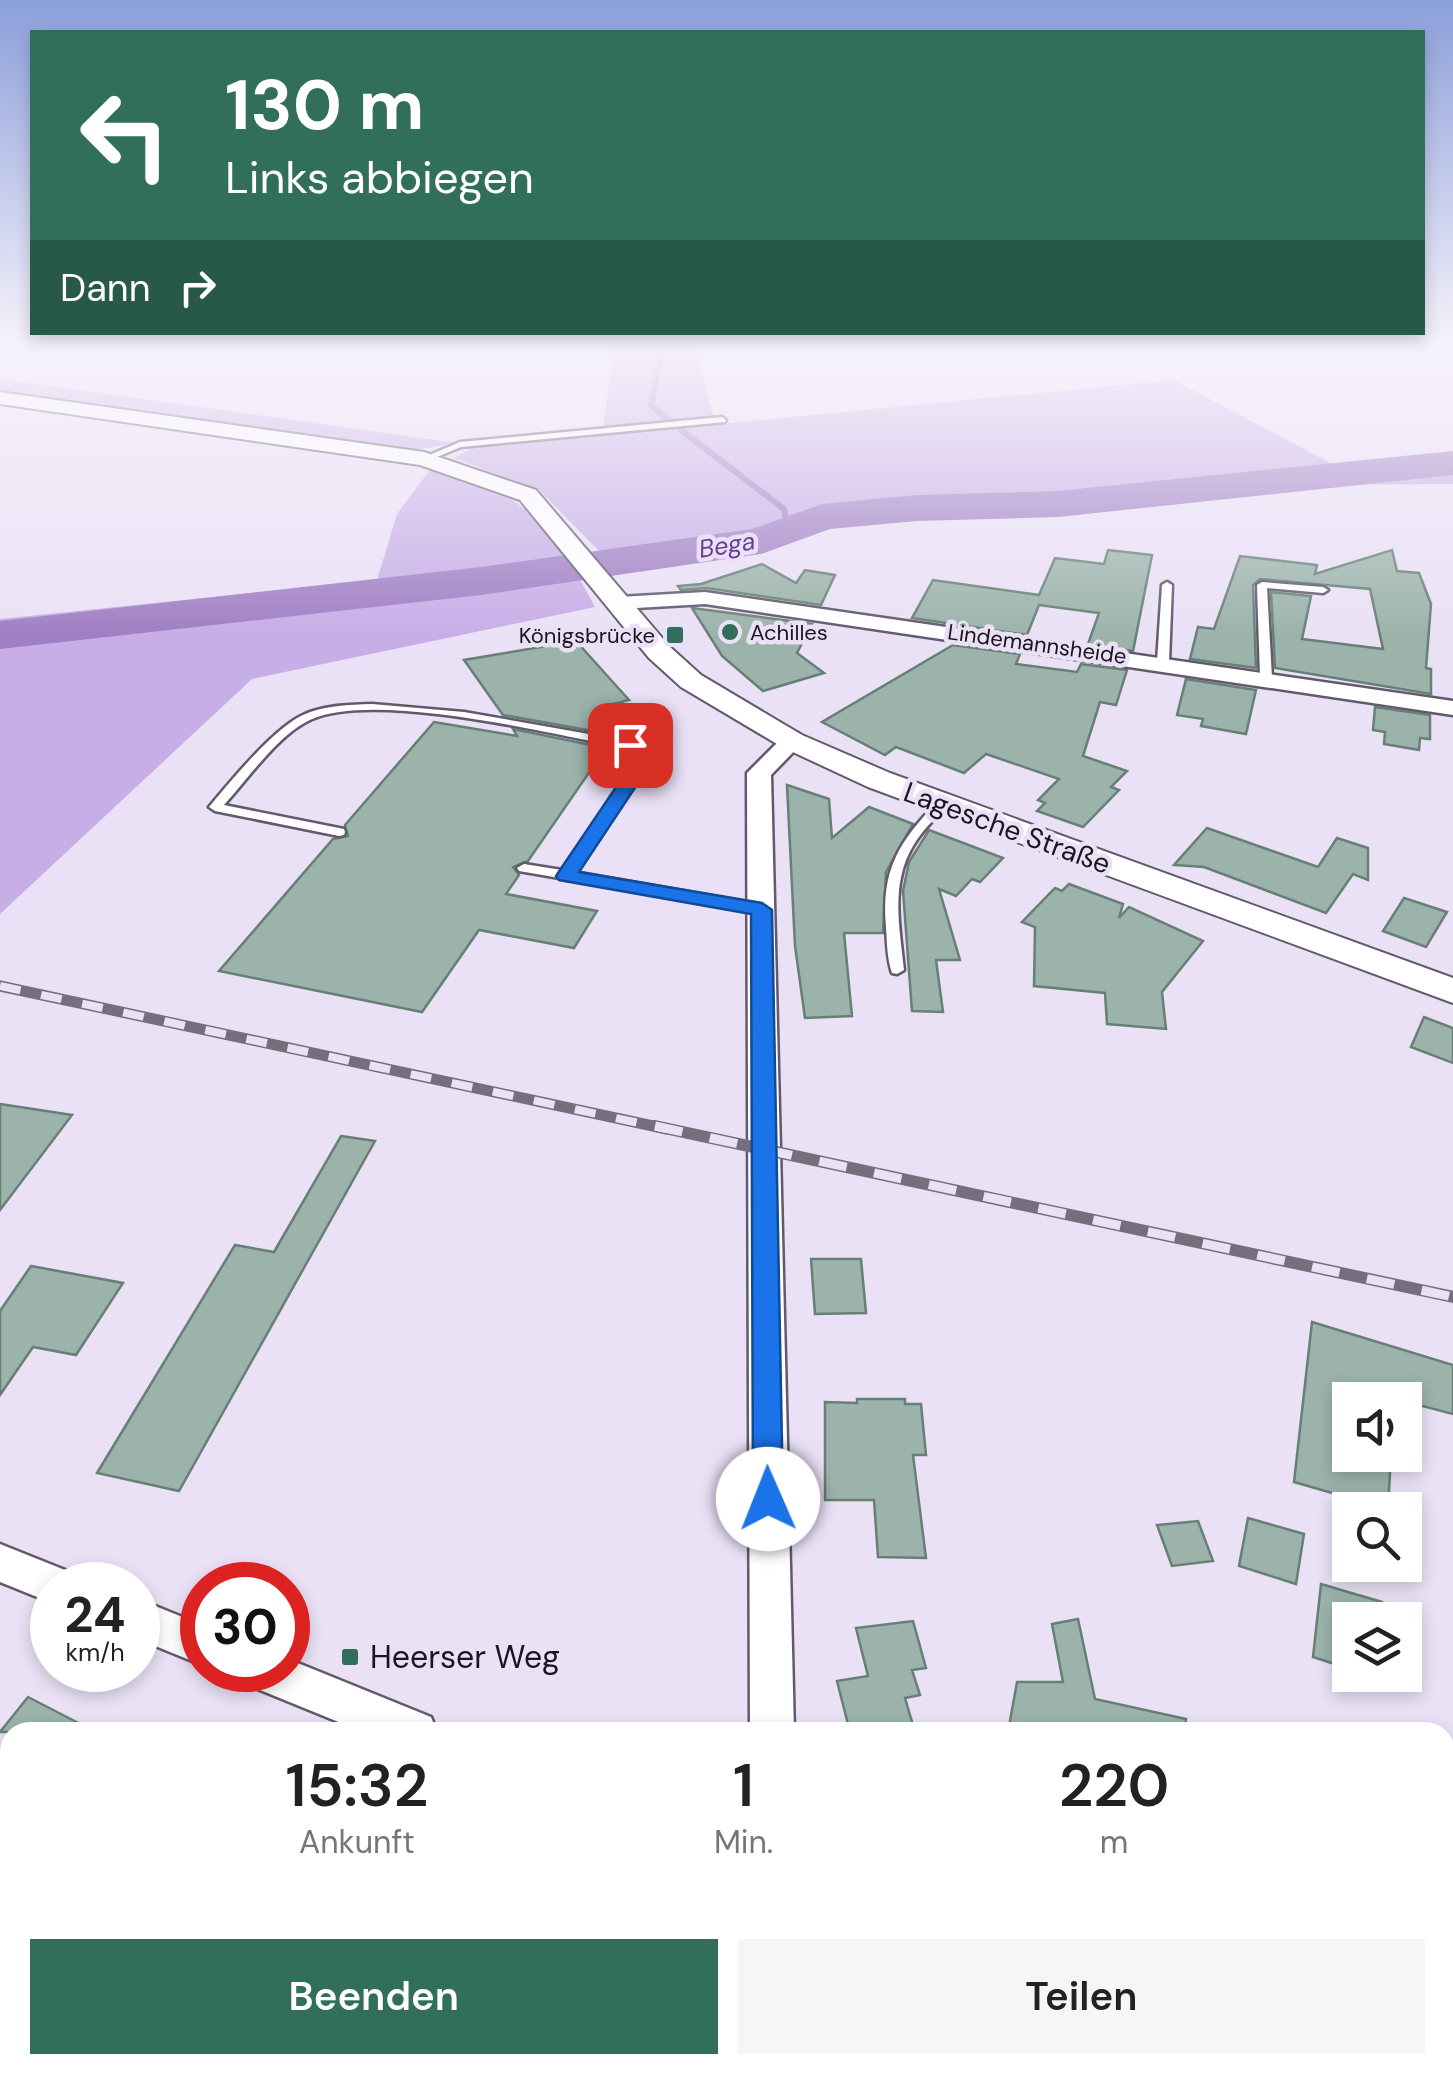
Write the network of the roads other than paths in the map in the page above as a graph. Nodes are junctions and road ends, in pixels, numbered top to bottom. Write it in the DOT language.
graph roads {
  1 [pos="306,443"];
  2 [pos="483,443"];
  3 [pos="424,460"];
  4 [pos="1167,585"];
  5 [pos="1323,590"];
  6 [pos="614,596"];
  7 [pos="1163,662"];
  8 [pos="1266,678"];
  9 [pos="1453,708"];
  10 [pos="792,741"];
  11 [pos="942,804"];
  12 [pos="339,832"];
  13 [pos="524,868"];
  14 [pos="566,876"];
  15 [pos="762,910"];
  16 [pos="896,970"];
  17 [pos="1453,991"];
  18 [pos="0,1562"];
  19 [pos="30,1575"];
  20 [pos="310,1689"];
  21 [pos="391,1722"];
  22 [pos="772,1722"];
  1 -- 3 [label="street"];
  2 -- 3 [label="lane"];
  3 -- 6 [label="street"];
  4 -- 7 [label="lane"];
  5 -- 8 [label="lane"];
  6 -- 7 [label="street, Lindemannsheide"];
  6 -- 10 [label="street, Lagesche Straße"];
  7 -- 8 [label="street, Lindemannsheide"];
  8 -- 9 [label="street, Lindemannsheide"];
  10 -- 11 [label="street, Lagesche Straße"];
  10 -- 15 [label="street"];
  11 -- 16 [label="lane"];
  11 -- 17 [label="street, Lagesche Straße"];
  12 -- 14 [label="lane"];
  13 -- 14 [label="lane"];
  14 -- 15 [label="lane"];
  15 -- 22 [label="street"];
  18 -- 19 [label="street"];
  20 -- 21 [label="street"];
}
